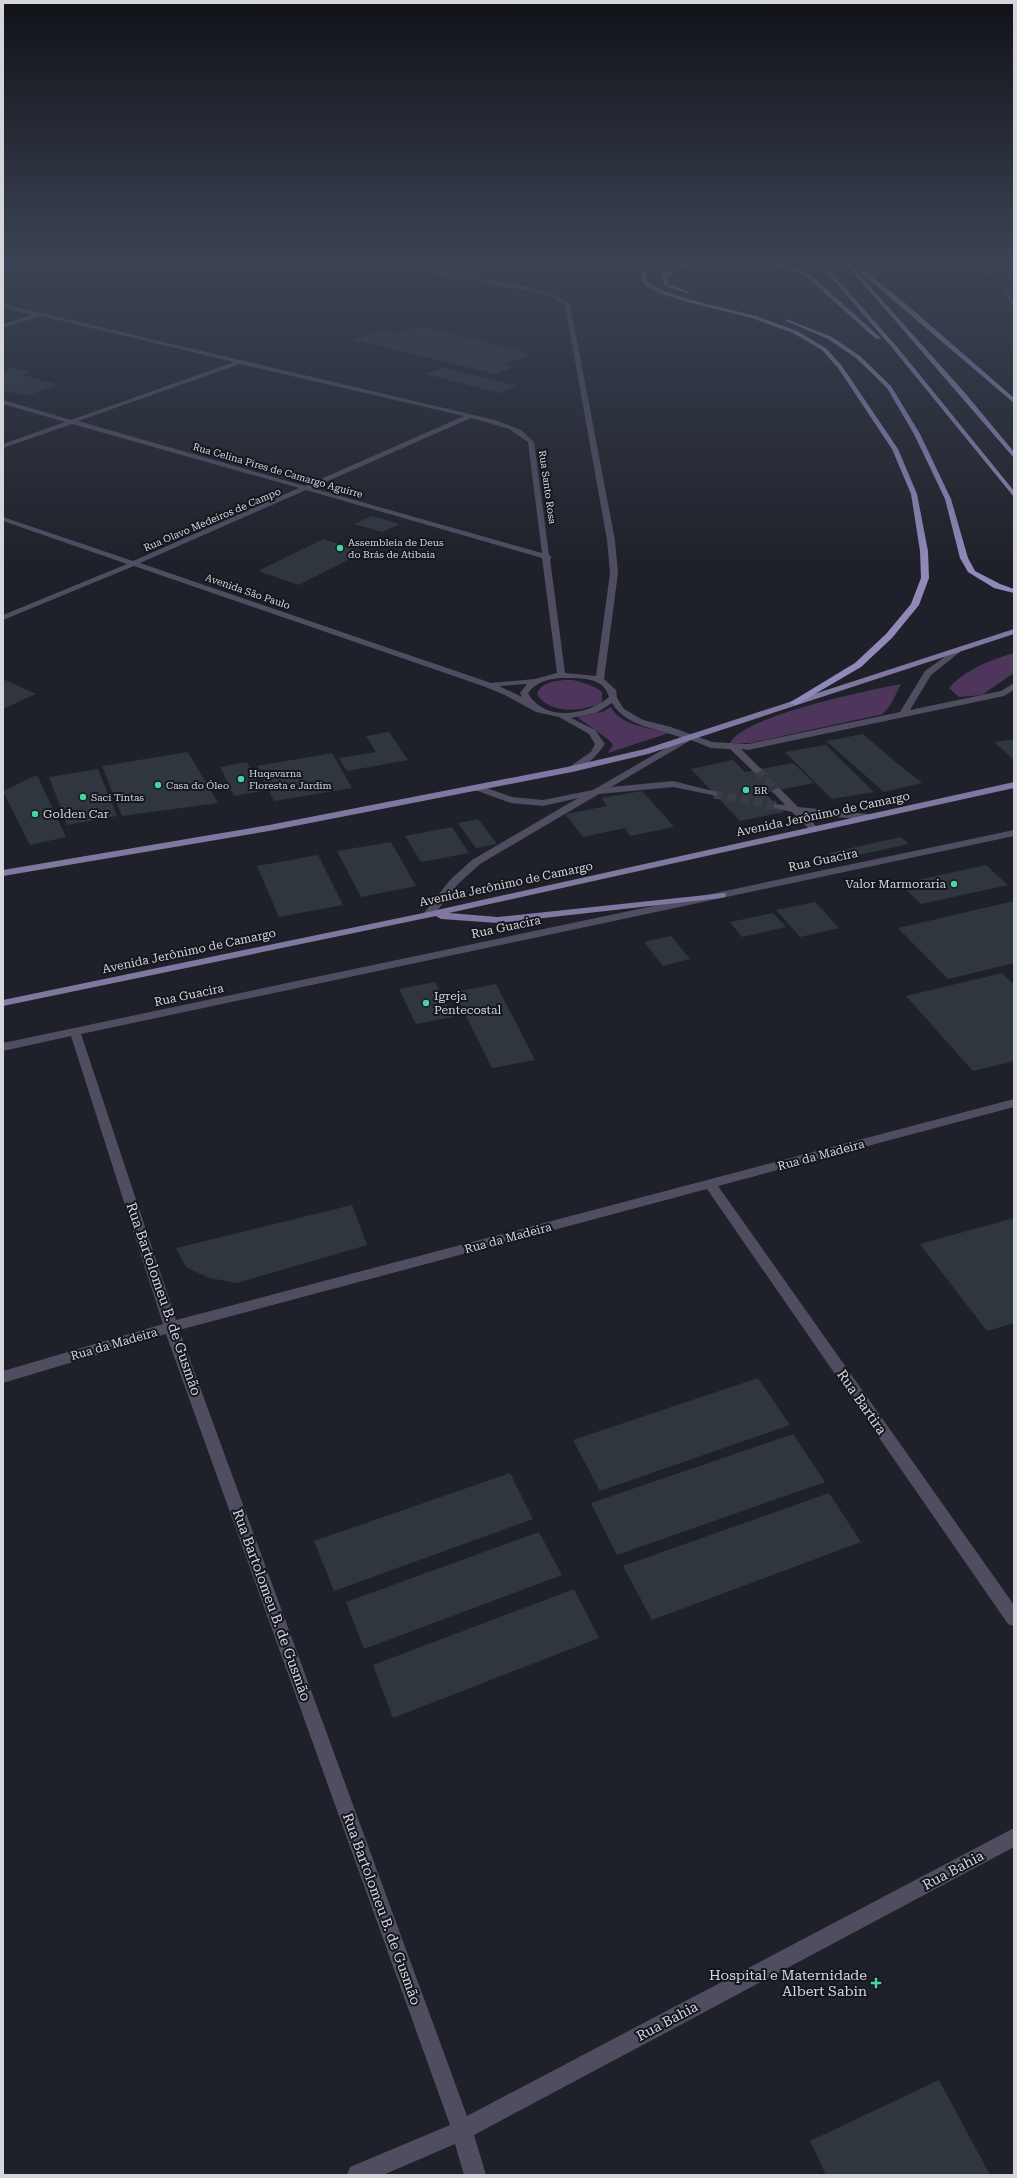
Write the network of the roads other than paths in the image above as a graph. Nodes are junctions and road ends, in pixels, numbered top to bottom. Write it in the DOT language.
graph roads {
  1 [pos="229,366"];
  2 [pos="255,366"];
  3 [pos="578,366"];
  4 [pos="839,366"];
  5 [pos="867,366"];
  6 [pos="905,366"];
  7 [pos="909,366"];
  8 [pos="938,366"];
  9 [pos="974,366"];
  10 [pos="939,401"];
  11 [pos="1014,401"];
  12 [pos="3,402"];
  13 [pos="470,416"];
  14 [pos="73,422"];
  15 [pos="3,446"];
  16 [pos="1014,456"];
  17 [pos="307,489"];
  18 [pos="1014,494"];
  19 [pos="3,519"];
  20 [pos="548,557"];
  21 [pos="135,563"];
  22 [pos="1014,591"];
  23 [pos="3,618"];
  24 [pos="1014,631"];
  25 [pos="957,650"];
  26 [pos="562,674"];
  27 [pos="536,680"];
  28 [pos="600,680"];
  29 [pos="486,684"];
  30 [pos="1014,686"];
  31 [pos="613,698"];
  32 [pos="793,703"];
  33 [pos="532,706"];
  34 [pos="903,714"];
  35 [pos="558,715"];
  36 [pos="690,737"];
  37 [pos="734,748"];
  38 [pos="572,769"];
  39 [pos="757,770"];
  40 [pos="1014,785"];
  41 [pos="478,788"];
  42 [pos="600,791"];
  43 [pos="778,791"];
  44 [pos="714,794"];
  45 [pos="777,806"];
  46 [pos="796,810"];
  47 [pos="868,817"];
  48 [pos="814,828"];
  49 [pos="1014,833"];
  50 [pos="3,873"];
  51 [pos="721,895"];
  52 [pos="428,915"];
  53 [pos="3,1003"];
  54 [pos="75,1032"];
  55 [pos="3,1046"];
  56 [pos="1014,1103"];
  57 [pos="710,1184"];
  58 [pos="172,1327"];
  59 [pos="3,1377"];
  60 [pos="1014,1619"];
  61 [pos="1014,1837"];
  62 [pos="462,2130"];
  63 [pos="358,2175"];
  64 [pos="476,2175"];
  1 -- 14 [label="street"];
  2 -- 13 [label="street, Rua Santo Rosa"];
  3 -- 28 [label="street"];
  4 -- 32 [label="highway"];
  5 -- 22 [label="highway"];
  6 -- 10 [label="highway"];
  7 -- 10 [label="highway"];
  8 -- 16 [label="highway"];
  9 -- 11 [label="highway"];
  10 -- 18 [label="highway"];
  12 -- 14 [label="street, Rua Celina Pires de Camargo Aguirre"];
  13 -- 17 [label="street, Rua Olavo Medeiros de Campo"];
  13 -- 20 [label="street, Rua Santo Rosa"];
  14 -- 15 [label="street"];
  14 -- 17 [label="street, Rua Celina Pires de Camargo Aguirre"];
  17 -- 20 [label="street, Rua Celina Pires de Camargo Aguirre"];
  17 -- 21 [label="street, Rua Olavo Medeiros de Campo"];
  19 -- 21 [label="street, Avenida São Paulo"];
  20 -- 26 [label="street, Rua Santo Rosa"];
  21 -- 23 [label="street, Rua Olavo Medeiros de Campo"];
  21 -- 29 [label="street, Avenida São Paulo"];
  24 -- 25 [label="main road"];
  25 -- 32 [label="main road"];
  25 -- 34 [label="street"];
  26 -- 27 [label="street, Avenida São Paulo"];
  26 -- 28 [label="street, Avenida São Paulo"];
  27 -- 29 [label="street, Avenida São Paulo"];
  27 -- 33 [label="street"];
  28 -- 31 [label="street"];
  29 -- 33 [label="street, Avenida São Paulo"];
  30 -- 34 [label="street"];
  31 -- 35 [label="street"];
  31 -- 36 [label="street"];
  32 -- 36 [label="main road"];
  33 -- 35 [label="street, Avenida São Paulo"];
  34 -- 37 [label="street"];
  35 -- 38 [label="street"];
  36 -- 37 [label="street"];
  36 -- 38 [label="main road"];
  36 -- 42 [label="street"];
  37 -- 39 [label="street"];
  38 -- 41 [label="main road"];
  40 -- 47 [label="main road, Avenida Jerônimo de Camargo"];
  41 -- 42 [label="street"];
  41 -- 50 [label="main road"];
  42 -- 44 [label="street"];
  42 -- 52 [label="street"];
  43 -- 46 [label="street"];
  45 -- 46 [label="street"];
  46 -- 47 [label="street"];
  46 -- 48 [label="street"];
  47 -- 48 [label="main road, Avenida Jerônimo de Camargo"];
  48 -- 52 [label="main road, Avenida Jerônimo de Camargo"];
  49 -- 51 [label="street, Rua Guacira"];
  51 -- 52 [label="main road"];
  51 -- 54 [label="street, Rua Guacira"];
  52 -- 53 [label="main road, Avenida Jerônimo de Camargo"];
  54 -- 55 [label="street, Rua Guacira"];
  54 -- 58 [label="street, Rua Bartolomeu B. de Gusmão"];
  56 -- 57 [label="street, Rua da Madeira"];
  57 -- 58 [label="street, Rua da Madeira"];
  57 -- 60 [label="street, Rua Bartira"];
  58 -- 59 [label="street, Rua da Madeira"];
  58 -- 62 [label="street, Rua Bartolomeu B. de Gusmão"];
  61 -- 62 [label="street, Rua Bahia"];
  62 -- 63 [label="street, Rua Bahia"];
  62 -- 64 [label="street, Rua Bartolomeu B. de Gusmão"];
}
